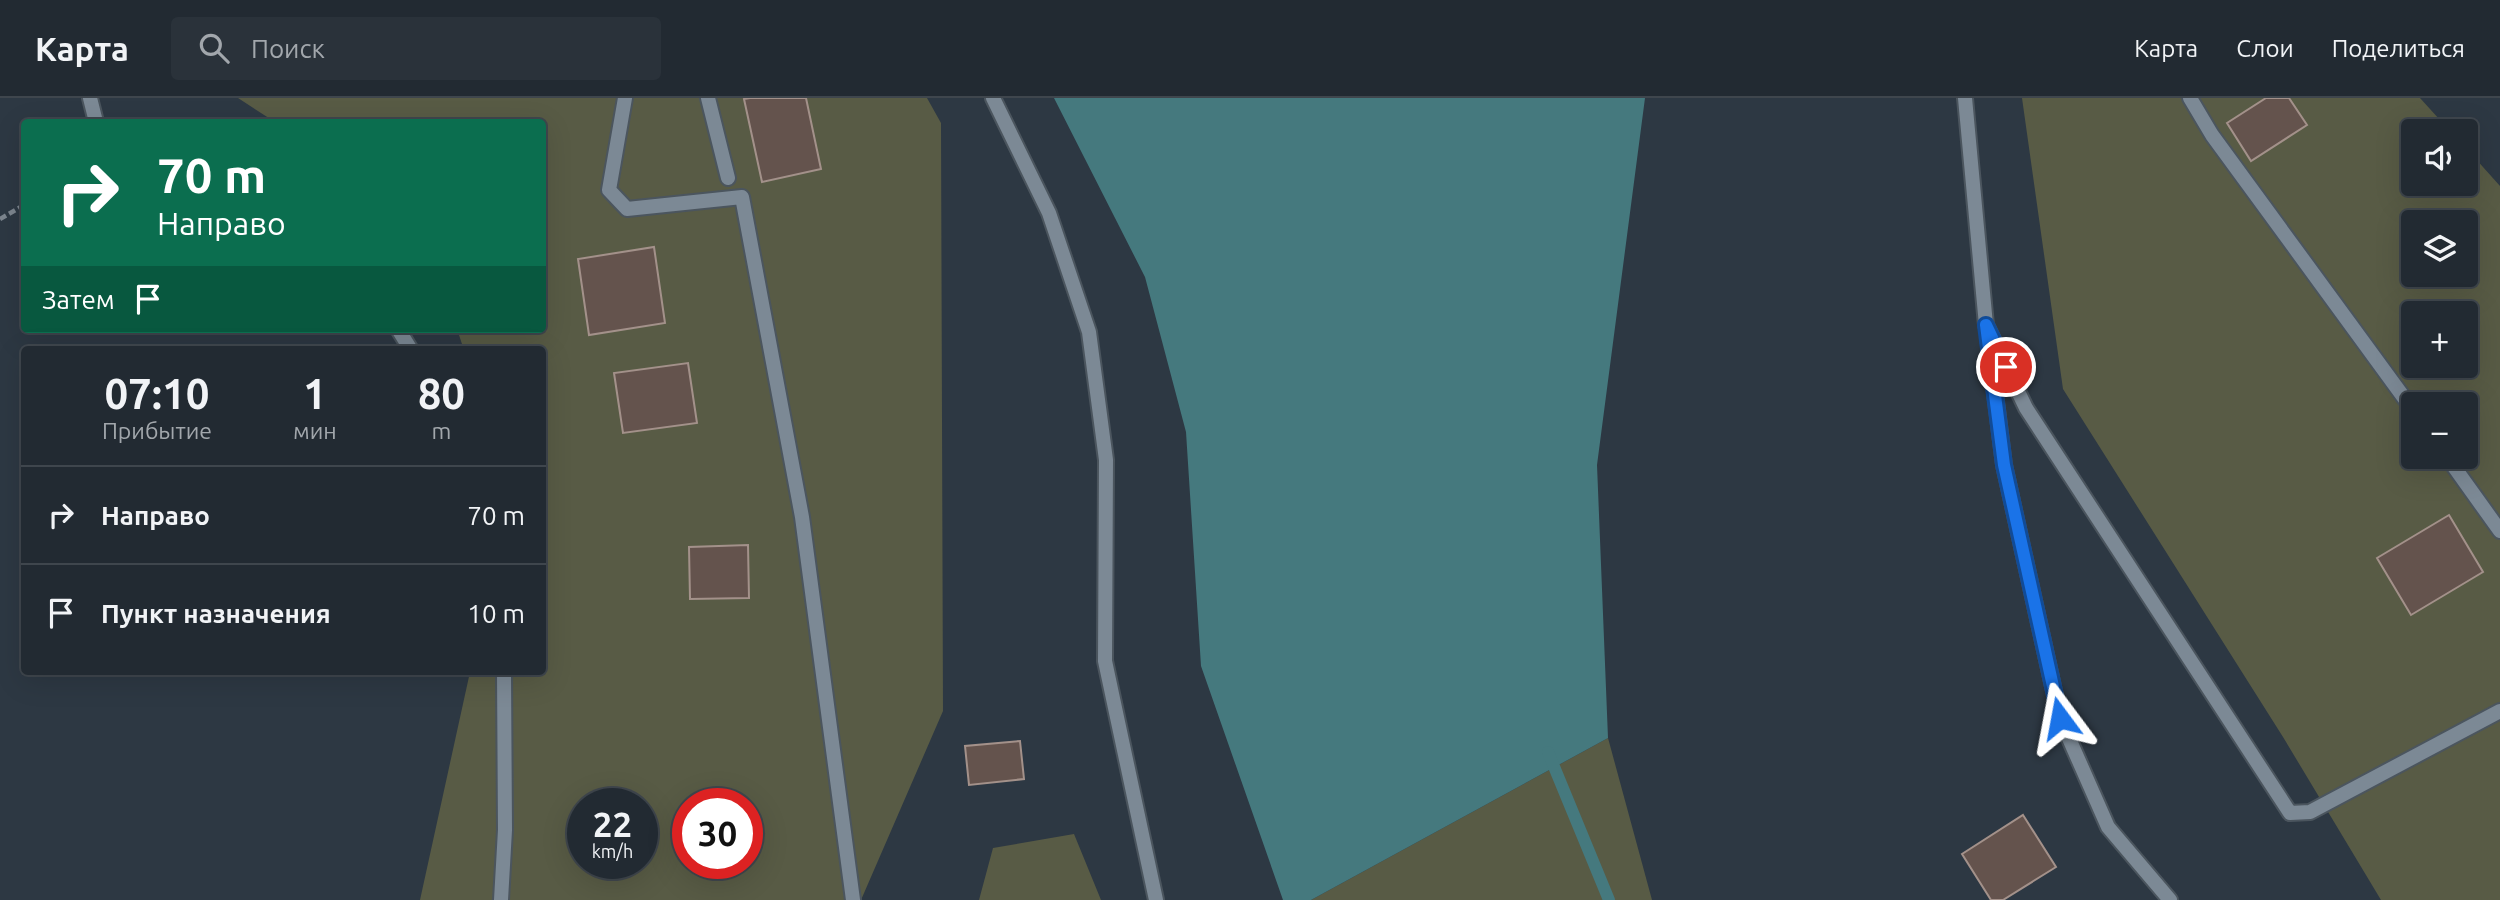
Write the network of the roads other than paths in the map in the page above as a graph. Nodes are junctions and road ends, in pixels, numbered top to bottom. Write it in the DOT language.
graph roads {
  1 [pos="90,98"];
  2 [pos="625,98"];
  3 [pos="708,98"];
  4 [pos="993,98"];
  5 [pos="1965,98"];
  6 [pos="2190,98"];
  7 [pos="95,119"];
  8 [pos="728,178"];
  9 [pos="1986,325"];
  10 [pos="2401,394"];
  11 [pos="2456,469"];
  12 [pos="2500,531"];
  13 [pos="504,675"];
  14 [pos="2500,711"];
  15 [pos="501,900"];
  16 [pos="853,900"];
  17 [pos="1156,900"];
  18 [pos="2170,900"];
  1 -- 7 [label="street"];
  2 -- 16 [label="street"];
  3 -- 8 [label="street"];
  4 -- 17 [label="street"];
  5 -- 9 [label="street"];
  6 -- 10 [label="street"];
  9 -- 14 [label="street"];
  9 -- 18 [label="street"];
  11 -- 12 [label="street"];
  13 -- 15 [label="street"];
}
